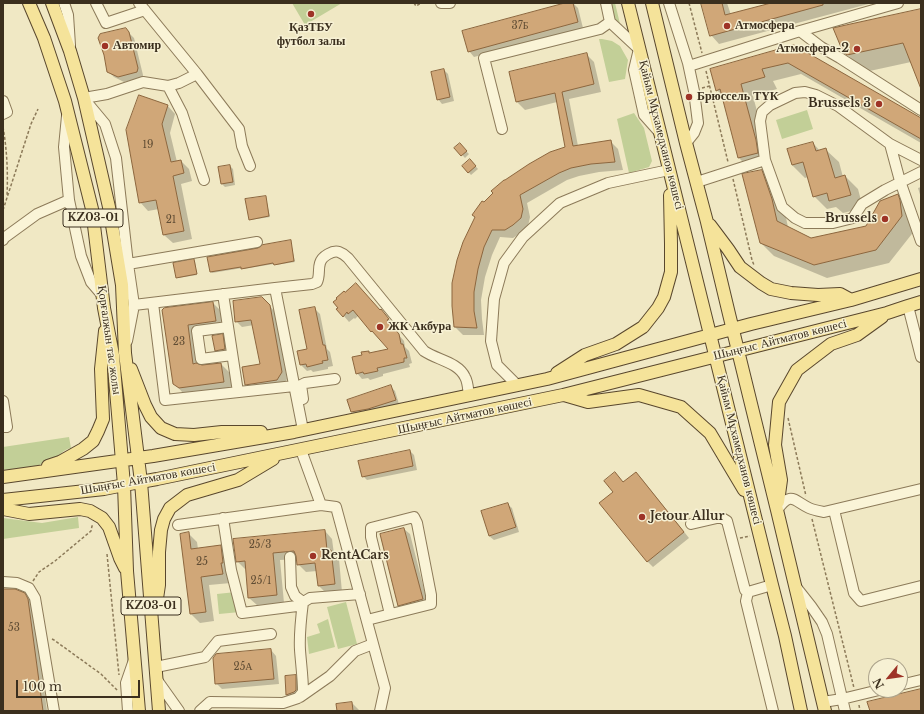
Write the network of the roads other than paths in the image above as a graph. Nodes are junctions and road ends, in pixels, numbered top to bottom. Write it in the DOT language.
graph roads {
  1 [pos="29,3"];
  2 [pos="52,3"];
  3 [pos="64,3"];
  4 [pos="96,3"];
  5 [pos="441,3"];
  6 [pos="450,3"];
  7 [pos="606,3"];
  8 [pos="628,3"];
  9 [pos="652,3"];
  10 [pos="669,3"];
  11 [pos="881,3"];
  12 [pos="898,3"];
  13 [pos="142,6"];
  14 [pos="610,22"];
  15 [pos="800,31"];
  16 [pos="639,50"];
  17 [pos="70,51"];
  18 [pos="703,60"];
  19 [pos="689,65"];
  20 [pos="197,74"];
  21 [pos="168,86"];
  22 [pos="84,99"];
  23 [pos="3,101"];
  24 [pos="921,110"];
  25 [pos="68,112"];
  26 [pos="5,113"];
  27 [pos="3,125"];
  28 [pos="502,129"];
  29 [pos="686,143"];
  30 [pos="890,144"];
  31 [pos="765,160"];
  32 [pos="921,160"];
  33 [pos="250,166"];
  34 [pos="669,170"];
  35 [pos="921,172"];
  36 [pos="204,180"];
  37 [pos="900,181"];
  38 [pos="697,182"];
  39 [pos="68,200"];
  40 [pos="707,222"];
  41 [pos="3,240"];
  42 [pos="921,241"];
  43 [pos="256,242"];
  44 [pos="128,264"];
  45 [pos="921,279"];
  46 [pos="275,288"];
  47 [pos="223,294"];
  48 [pos="103,296"];
  49 [pos="851,300"];
  50 [pos="921,302"];
  51 [pos="153,303"];
  52 [pos="134,305"];
  53 [pos="908,306"];
  54 [pos="104,308"];
  55 [pos="887,314"];
  56 [pos="228,327"];
  57 [pos="732,329"];
  58 [pos="710,335"];
  59 [pos="738,351"];
  60 [pos="125,353"];
  61 [pos="232,355"];
  62 [pos="716,357"];
  63 [pos="921,357"];
  64 [pos="335,379"];
  65 [pos="547,379"];
  66 [pos="517,385"];
  67 [pos="294,386"];
  68 [pos="238,392"];
  69 [pos="563,395"];
  70 [pos="469,396"];
  71 [pos="3,401"];
  72 [pos="3,427"];
  73 [pos="302,430"];
  74 [pos="301,450"];
  75 [pos="281,454"];
  76 [pos="137,458"];
  77 [pos="122,461"];
  78 [pos="21,474"];
  79 [pos="3,477"];
  80 [pos="140,482"];
  81 [pos="124,485"];
  82 [pos="921,489"];
  83 [pos="3,500"];
  84 [pos="321,504"];
  85 [pos="752,505"];
  86 [pos="3,509"];
  87 [pos="777,510"];
  88 [pos="834,510"];
  89 [pos="223,518"];
  90 [pos="691,524"];
  91 [pos="178,525"];
  92 [pos="290,557"];
  93 [pos="127,571"];
  94 [pos="3,582"];
  95 [pos="772,585"];
  96 [pos="921,586"];
  97 [pos="796,587"];
  98 [pos="748,592"];
  99 [pos="360,594"];
  100 [pos="303,602"];
  101 [pos="390,614"];
  102 [pos="367,620"];
  103 [pos="153,628"];
  104 [pos="271,634"];
  105 [pos="373,644"];
  106 [pos="134,658"];
  107 [pos="156,667"];
  108 [pos="157,680"];
  109 [pos="921,680"];
  110 [pos="908,683"];
  111 [pos="868,693"];
  112 [pos="298,698"];
  113 [pos="842,699"];
  114 [pos="824,707"];
  115 [pos="54,711"];
  116 [pos="128,711"];
  117 [pos="139,711"];
  118 [pos="159,711"];
  119 [pos="179,711"];
  120 [pos="200,711"];
  121 [pos="380,711"];
  122 [pos="773,711"];
  123 [pos="801,711"];
  124 [pos="845,711"];
  1 -- 25 [label="main road, Қорғалжын тас жолы / KZ03-01"];
  2 -- 17 [label="main road, Қорғалжын тас жолы / KZ03-01"];
  3 -- 17 [label="street"];
  4 -- 13 [label="street"];
  5 -- 6 [label="street"];
  7 -- 14 [label="street"];
  8 -- 16 [label="main road, Қайым Мұхамедханов көшесі"];
  9 -- 29 [label="main road, Қайым Мұхамедханов көшесі"];
  10 -- 19 [label="street"];
  11 -- 18 [label="street"];
  12 -- 15 [label="street"];
  13 -- 20 [label="street"];
  14 -- 16 [label="street"];
  14 -- 28 [label="street"];
  15 -- 18 [label="street"];
  15 -- 24 [label="street"];
  16 -- 34 [label="main road, Қайым Мұхамедханов көшесі"];
  17 -- 22 [label="main road, Қорғалжын тас жолы / KZ03-01"];
  18 -- 19 [label="street"];
  19 -- 29 [label="street"];
  20 -- 21 [label="street"];
  20 -- 33 [label="street"];
  21 -- 22 [label="street"];
  21 -- 36 [label="street"];
  22 -- 44 [label="street"];
  22 -- 60 [label="main road, Қорғалжын тас жолы / KZ03-01"];
  23 -- 26 [label="street"];
  25 -- 39 [label="street"];
  25 -- 48 [label="main road, Қорғалжын тас жолы / KZ03-01"];
  26 -- 27 [label="street"];
  29 -- 38 [label="main road, Қайым Мұхамедханов көшесі"];
  30 -- 31 [label="street"];
  30 -- 32 [label="street"];
  30 -- 37 [label="street"];
  31 -- 37 [label="street"];
  31 -- 38 [label="street"];
  34 -- 58 [label="main road, Қайым Мұхамедханов көшесі"];
  34 -- 65 [label="main road"];
  34 -- 66 [label="street"];
  35 -- 37 [label="street"];
  37 -- 42 [label="street"];
  38 -- 40 [label="main road, Қайым Мұхамедханов көшесі"];
  39 -- 41 [label="street"];
  39 -- 48 [label="street"];
  40 -- 49 [label="main road"];
  40 -- 57 [label="main road, Қайым Мұхамедханов көшесі"];
  43 -- 44 [label="street"];
  44 -- 52 [label="street"];
  45 -- 49 [label="main road, Шыңғыс Айтматов көшесі"];
  46 -- 47 [label="street"];
  46 -- 67 [label="street"];
  46 -- 70 [label="street"];
  47 -- 51 [label="street"];
  47 -- 56 [label="street"];
  48 -- 54 [label="main road, Қорғалжын тас жолы / KZ03-01"];
  49 -- 57 [label="main road, Шыңғыс Айтматов көшесі"];
  50 -- 53 [label="main road, Шыңғыс Айтматов көшесі"];
  51 -- 52 [label="street"];
  51 -- 68 [label="street"];
  52 -- 60 [label="street"];
  53 -- 55 [label="main road, Шыңғыс Айтматов көшесі"];
  53 -- 63 [label="street"];
  54 -- 77 [label="main road, Қорғалжын тас жолы / KZ03-01"];
  54 -- 78 [label="main road"];
  55 -- 59 [label="main road, Шыңғыс Айтматов көшесі"];
  55 -- 87 [label="main road"];
  56 -- 61 [label="street"];
  56 -- 61 [label="street"];
  57 -- 58 [label="main road, Шыңғыс Айтматов көшесі"];
  57 -- 59 [label="main road, Қайым Мұхамедханов көшесі"];
  58 -- 62 [label="main road, Қайым Мұхамедханов көшесі"];
  58 -- 65 [label="main road, Шыңғыс Айтматов көшесі"];
  59 -- 62 [label="main road, Шыңғыс Айтматов көшесі"];
  59 -- 87 [label="main road, Қайым Мұхамедханов көшесі"];
  60 -- 73 [label="main road"];
  60 -- 76 [label="main road, Қорғалжын тас жолы / KZ03-01"];
  61 -- 68 [label="street"];
  62 -- 69 [label="main road, Шыңғыс Айтматов көшесі"];
  62 -- 85 [label="main road, Қайым Мұхамедханов көшесі"];
  64 -- 73 [label="street"];
  65 -- 66 [label="main road, Шыңғыс Айтматов көшесі"];
  66 -- 70 [label="main road, Шыңғыс Айтматов көшесі"];
  67 -- 68 [label="street"];
  67 -- 73 [label="street"];
  69 -- 74 [label="main road, Шыңғыс Айтматов көшесі"];
  69 -- 85 [label="main road"];
  70 -- 73 [label="main road, Шыңғыс Айтматов көшесі"];
  71 -- 72 [label="street"];
  73 -- 76 [label="main road, Шыңғыс Айтматов көшесі"];
  74 -- 75 [label="main road, Шыңғыс Айтматов көшесі"];
  74 -- 84 [label="street"];
  75 -- 80 [label="main road, Шыңғыс Айтматов көшесі"];
  75 -- 103 [label="main road"];
  76 -- 77 [label="main road, Шыңғыс Айтматов көшесі"];
  76 -- 80 [label="main road, Қорғалжын тас жолы / KZ03-01"];
  77 -- 78 [label="main road, Шыңғыс Айтматов көшесі"];
  77 -- 81 [label="main road, Қорғалжын тас жолы / KZ03-01"];
  78 -- 79 [label="main road, Шыңғыс Айтматов көшесі"];
  80 -- 81 [label="main road, Шыңғыс Айтматов көшесі"];
  80 -- 103 [label="main road, Қорғалжын тас жолы / KZ03-01"];
  81 -- 83 [label="main road, Шыңғыс Айтматов көшесі"];
  81 -- 93 [label="main road, Қорғалжын тас жолы / KZ03-01"];
  82 -- 88 [label="street"];
  84 -- 89 [label="street"];
  84 -- 99 [label="street"];
  85 -- 95 [label="main road, Қайым Мұхамедханов көшесі"];
  86 -- 93 [label="main road"];
  87 -- 88 [label="street"];
  87 -- 97 [label="main road, Қайым Мұхамедханов көшесі"];
  88 -- 96 [label="street"];
  89 -- 91 [label="street"];
  89 -- 100 [label="street"];
  90 -- 98 [label="street"];
  92 -- 100 [label="street"];
  93 -- 106 [label="main road, Қорғалжын тас жолы / KZ03-01"];
  94 -- 115 [label="street"];
  95 -- 98 [label="street"];
  95 -- 123 [label="main road, Қайым Мұхамедханов көшесі"];
  97 -- 113 [label="street"];
  97 -- 114 [label="main road, Қайым Мұхамедханов көшесі"];
  98 -- 122 [label="street"];
  99 -- 100 [label="street"];
  99 -- 102 [label="street"];
  100 -- 112 [label="street"];
  101 -- 101 [label="street"];
  101 -- 102 [label="street"];
  102 -- 105 [label="street"];
  103 -- 107 [label="main road, Қорғалжын тас жолы / KZ03-01"];
  104 -- 107 [label="street"];
  105 -- 112 [label="street"];
  105 -- 121 [label="street"];
  106 -- 116 [label="street"];
  106 -- 117 [label="main road, Қорғалжын тас жолы / KZ03-01"];
  107 -- 108 [label="main road, Қорғалжын тас жолы / KZ03-01"];
  108 -- 118 [label="main road, Қорғалжын тас жолы / KZ03-01"];
  108 -- 119 [label="street"];
  109 -- 110 [label="street"];
  111 -- 113 [label="street"];
  112 -- 120 [label="street"];
  113 -- 114 [label="street"];
  113 -- 124 [label="street"];
}
